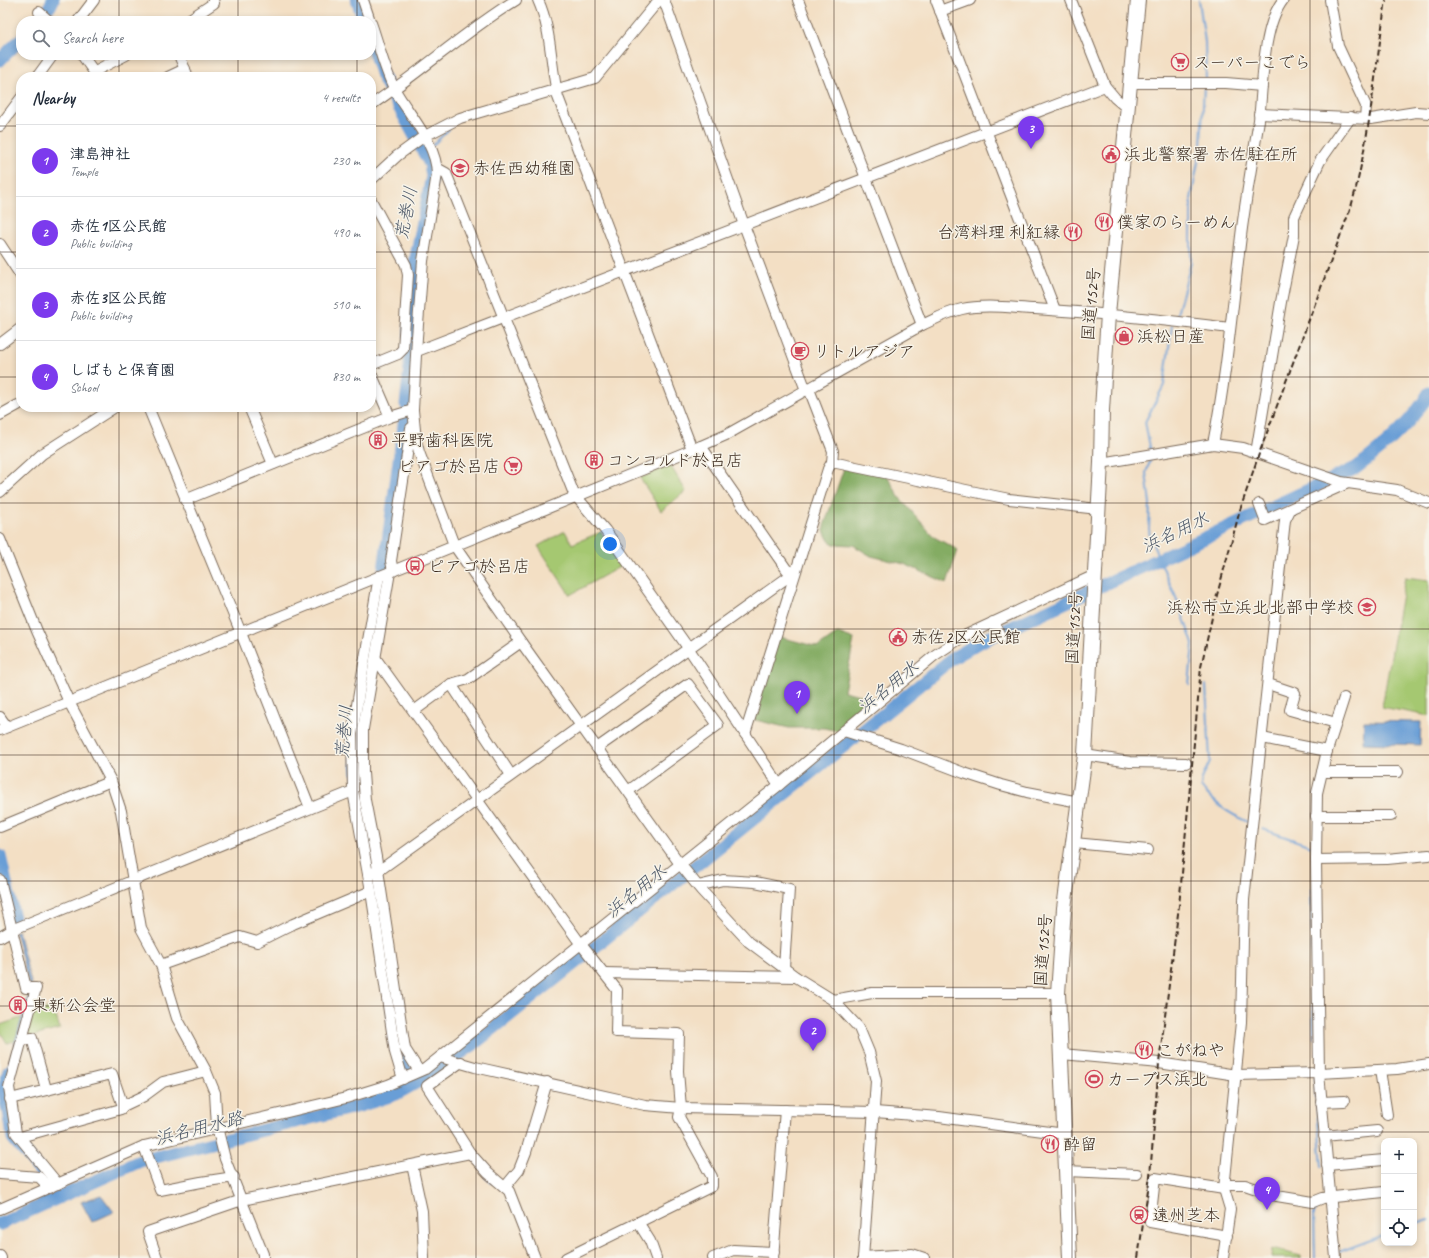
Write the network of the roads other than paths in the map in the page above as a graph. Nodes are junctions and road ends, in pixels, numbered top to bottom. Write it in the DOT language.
graph roads {
  1 [pos="94,0"];
  2 [pos="213,0"];
  3 [pos="363,0"];
  4 [pos="516,0"];
  5 [pos="538,0"];
  6 [pos="659,0"];
  7 [pos="664,0"];
  8 [pos="798,0"];
  9 [pos="936,0"];
  10 [pos="970,0"];
  11 [pos="1071,0"];
  12 [pos="1138,0"];
  13 [pos="1283,0"];
  14 [pos="1330,0"];
  15 [pos="940,11"];
  16 [pos="39,12"];
  17 [pos="43,16"];
  18 [pos="82,16"];
  19 [pos="194,16"];
  20 [pos="369,16"];
  21 [pos="376,38"];
  22 [pos="49,60"];
  23 [pos="86,60"];
  24 [pos="118,60"];
  25 [pos="181,60"];
  26 [pos="41,72"];
  27 [pos="95,72"];
  28 [pos="99,72"];
  29 [pos="187,72"];
  30 [pos="1130,83"];
  31 [pos="1106,86"];
  32 [pos="1262,86"];
  33 [pos="392,90"];
  34 [pos="557,90"];
  35 [pos="376,101"];
  36 [pos="16,105"];
  37 [pos="1128,109"];
  38 [pos="1429,113"];
  39 [pos="1259,114"];
  40 [pos="1351,117"];
  41 [pos="1365,118"];
  42 [pos="0,126"];
  43 [pos="987,132"];
  44 [pos="424,137"];
  45 [pos="437,168"];
  46 [pos="376,175"];
  47 [pos="865,178"];
  48 [pos="376,209"];
  49 [pos="744,226"];
  50 [pos="0,244"];
  51 [pos="16,268"];
  52 [pos="625,272"];
  53 [pos="1055,310"];
  54 [pos="1108,314"];
  55 [pos="504,317"];
  56 [pos="922,325"];
  57 [pos="1230,328"];
  58 [pos="16,332"];
  59 [pos="0,344"];
  60 [pos="417,351"];
  61 [pos="376,363"];
  62 [pos="376,385"];
  63 [pos="809,389"];
  64 [pos="16,406"];
  65 [pos="107,412"];
  66 [pos="150,412"];
  67 [pos="251,412"];
  68 [pos="414,414"];
  69 [pos="0,415"];
  70 [pos="390,417"];
  71 [pos="1213,444"];
  72 [pos="697,447"];
  73 [pos="1256,452"];
  74 [pos="832,462"];
  75 [pos="1101,463"];
  76 [pos="273,464"];
  77 [pos="1344,482"];
  78 [pos="0,492"];
  79 [pos="577,496"];
  80 [pos="186,500"];
  81 [pos="1429,503"];
  82 [pos="1259,504"];
  83 [pos="1098,509"];
  84 [pos="1290,510"];
  85 [pos="0,539"];
  86 [pos="454,546"];
  87 [pos="795,572"];
  88 [pos="386,573"];
  89 [pos="1094,578"];
  90 [pos="994,625"];
  91 [pos="241,633"];
  92 [pos="1001,637"];
  93 [pos="521,642"];
  94 [pos="689,649"];
  95 [pos="376,658"];
  96 [pos="451,684"];
  97 [pos="1268,684"];
  98 [pos="1344,698"];
  99 [pos="69,702"];
  100 [pos="414,710"];
  101 [pos="0,717"];
  102 [pos="1336,723"];
  103 [pos="582,727"];
  104 [pos="3,729"];
  105 [pos="847,732"];
  106 [pos="745,734"];
  107 [pos="1262,738"];
  108 [pos="597,748"];
  109 [pos="1327,751"];
  110 [pos="1085,756"];
  111 [pos="1186,763"];
  112 [pos="1322,772"];
  113 [pos="1398,772"];
  114 [pos="512,775"];
  115 [pos="111,781"];
  116 [pos="779,785"];
  117 [pos="353,791"];
  118 [pos="628,791"];
  119 [pos="478,800"];
  120 [pos="1079,802"];
  121 [pos="310,808"];
  122 [pos="1316,816"];
  123 [pos="1390,816"];
  124 [pos="0,827"];
  125 [pos="1074,843"];
  126 [pos="1148,850"];
  127 [pos="1429,855"];
  128 [pos="1316,860"];
  129 [pos="681,865"];
  130 [pos="372,873"];
  131 [pos="0,880"];
  132 [pos="134,880"];
  133 [pos="695,882"];
  134 [pos="371,891"];
  135 [pos="15,928"];
  136 [pos="0,937"];
  137 [pos="582,945"];
  138 [pos="161,965"];
  139 [pos="784,968"];
  140 [pos="604,973"];
  141 [pos="796,977"];
  142 [pos="1058,993"];
  143 [pos="833,1000"];
  144 [pos="22,1040"];
  145 [pos="1062,1054"];
  146 [pos="440,1057"];
  147 [pos="461,1062"];
  148 [pos="1429,1064"];
  149 [pos="1380,1070"];
  150 [pos="206,1071"];
  151 [pos="419,1071"];
  152 [pos="1315,1073"];
  153 [pos="1236,1075"];
  154 [pos="403,1079"];
  155 [pos="547,1082"];
  156 [pos="46,1090"];
  157 [pos="10,1099"];
  158 [pos="1344,1101"];
  159 [pos="1321,1102"];
  160 [pos="123,1106"];
  161 [pos="681,1108"];
  162 [pos="785,1110"];
  163 [pos="875,1112"];
  164 [pos="1387,1115"];
  165 [pos="218,1129"];
  166 [pos="1377,1131"];
  167 [pos="1065,1134"];
  168 [pos="20,1136"];
  169 [pos="1324,1136"];
  170 [pos="145,1150"];
  171 [pos="470,1153"];
  172 [pos="1381,1160"];
  173 [pos="412,1165"];
  174 [pos="1327,1165"];
  175 [pos="1066,1172"];
  176 [pos="0,1174"];
  177 [pos="1137,1174"];
  178 [pos="234,1177"];
  179 [pos="54,1186"];
  180 [pos="505,1187"];
  181 [pos="1224,1187"];
  182 [pos="1381,1192"];
  183 [pos="1328,1198"];
  184 [pos="242,1200"];
  185 [pos="0,1209"];
  186 [pos="638,1222"];
  187 [pos="1227,1236"];
  188 [pos="1336,1253"];
  189 [pos="773,1255"];
  190 [pos="863,1257"];
  191 [pos="157,1258"];
  192 [pos="263,1258"];
  193 [pos="424,1258"];
  194 [pos="535,1258"];
  195 [pos="566,1258"];
  196 [pos="656,1258"];
  197 [pos="713,1258"];
  198 [pos="924,1258"];
  199 [pos="1070,1258"];
  200 [pos="1223,1258"];
  1 -- 18 [label="street"];
  2 -- 19 [label="street"];
  3 -- 20 [label="street"];
  4 -- 33 [label="street"];
  5 -- 34 [label="street"];
  6 -- 34 [label="street"];
  7 -- 49 [label="street"];
  8 -- 47 [label="street"];
  9 -- 15 [label="street"];
  10 -- 15 [label="street"];
  11 -- 31 [label="street"];
  12 -- 30 [label="highway, 国道152号"];
  13 -- 32 [label="street"];
  14 -- 41 [label="street"];
  15 -- 43 [label="street"];
  16 -- 17 [label="street"];
  21 -- 33 [label="street"];
  22 -- 26 [label="street"];
  23 -- 27 [label="street"];
  24 -- 28 [label="street"];
  25 -- 29 [label="street"];
  30 -- 32 [label="street"];
  30 -- 37 [label="highway, 国道152号"];
  31 -- 37 [label="street"];
  31 -- 43 [label="street"];
  32 -- 39 [label="street"];
  33 -- 35 [label="street"];
  33 -- 44 [label="street"];
  34 -- 44 [label="street"];
  34 -- 52 [label="street"];
  36 -- 42 [label="street"];
  37 -- 54 [label="highway, 国道152号"];
  38 -- 41 [label="street"];
  39 -- 40 [label="street"];
  39 -- 57 [label="street"];
  40 -- 41 [label="street"];
  40 -- 73 [label="street"];
  43 -- 47 [label="street"];
  43 -- 53 [label="street"];
  44 -- 45 [label="street"];
  44 -- 46 [label="street"];
  45 -- 55 [label="street"];
  45 -- 60 [label="street"];
  47 -- 49 [label="street"];
  47 -- 56 [label="street"];
  48 -- 61 [label="street"];
  49 -- 52 [label="street"];
  49 -- 63 [label="street"];
  50 -- 51 [label="street"];
  52 -- 55 [label="street"];
  52 -- 72 [label="street"];
  53 -- 54 [label="street"];
  53 -- 56 [label="street"];
  54 -- 57 [label="street"];
  54 -- 75 [label="highway, 国道152号"];
  55 -- 60 [label="street"];
  55 -- 79 [label="street"];
  56 -- 63 [label="street"];
  57 -- 71 [label="street"];
  58 -- 59 [label="street"];
  60 -- 68 [label="street"];
  62 -- 70 [label="street"];
  63 -- 72 [label="street"];
  63 -- 74 [label="street"];
  64 -- 69 [label="street"];
  65 -- 78 [label="street"];
  66 -- 80 [label="street"];
  67 -- 76 [label="street"];
  68 -- 70 [label="street"];
  68 -- 86 [label="street"];
  68 -- 88 [label="street"];
  70 -- 76 [label="street"];
  71 -- 73 [label="street"];
  71 -- 75 [label="street"];
  72 -- 79 [label="street"];
  72 -- 87 [label="street"];
  73 -- 77 [label="street"];
  74 -- 83 [label="street"];
  74 -- 87 [label="street"];
  75 -- 83 [label="highway, 国道152号"];
  76 -- 80 [label="street"];
  77 -- 81 [label="street"];
  77 -- 84 [label="street"];
  79 -- 86 [label="street"];
  79 -- 94 [label="street"];
  80 -- 91 [label="street"];
  82 -- 84 [label="street"];
  83 -- 89 [label="highway, 国道152号"];
  84 -- 97 [label="street"];
  85 -- 99 [label="street"];
  86 -- 88 [label="street"];
  86 -- 93 [label="street"];
  87 -- 94 [label="street"];
  87 -- 106 [label="street"];
  88 -- 91 [label="street"];
  88 -- 95 [label="street"];
  88 -- 117 [label="street"];
  89 -- 90 [label="street"];
  89 -- 110 [label="highway, 国道152号"];
  90 -- 92 [label="street"];
  90 -- 105 [label="street"];
  91 -- 99 [label="street"];
  91 -- 121 [label="street"];
  93 -- 96 [label="street"];
  93 -- 103 [label="street"];
  94 -- 103 [label="street"];
  94 -- 106 [label="street"];
  95 -- 100 [label="street"];
  95 -- 130 [label="street"];
  96 -- 100 [label="street"];
  96 -- 114 [label="street"];
  97 -- 102 [label="street"];
  97 -- 107 [label="street"];
  98 -- 102 [label="street"];
  99 -- 104 [label="street"];
  99 -- 115 [label="street"];
  100 -- 119 [label="street"];
  101 -- 104 [label="street"];
  102 -- 109 [label="street"];
  103 -- 108 [label="street"];
  103 -- 114 [label="street"];
  105 -- 116 [label="street"];
  105 -- 120 [label="street"];
  106 -- 116 [label="street"];
  107 -- 109 [label="street"];
  107 -- 153 [label="street"];
  108 -- 118 [label="street"];
  108 -- 118 [label="street"];
  109 -- 112 [label="street"];
  110 -- 111 [label="street"];
  110 -- 120 [label="highway, 国道152号"];
  112 -- 113 [label="street"];
  112 -- 122 [label="street"];
  114 -- 119 [label="street"];
  115 -- 124 [label="street"];
  115 -- 132 [label="street"];
  116 -- 129 [label="street"];
  117 -- 121 [label="street"];
  117 -- 130 [label="street"];
  118 -- 129 [label="street"];
  119 -- 130 [label="street"];
  119 -- 137 [label="street"];
  120 -- 125 [label="highway, 国道152号"];
  121 -- 132 [label="street"];
  122 -- 123 [label="street"];
  122 -- 128 [label="street"];
  125 -- 126 [label="street"];
  125 -- 142 [label="highway, 国道152号"];
  127 -- 128 [label="street"];
  128 -- 152 [label="street"];
  129 -- 133 [label="street"];
  129 -- 137 [label="street"];
  130 -- 134 [label="street"];
  130 -- 151 [label="street"];
  131 -- 135 [label="street"];
  132 -- 135 [label="street"];
  132 -- 138 [label="street"];
  133 -- 139 [label="street"];
  133 -- 139 [label="street"];
  134 -- 138 [label="street"];
  134 -- 154 [label="street"];
  135 -- 136 [label="street"];
  135 -- 144 [label="street"];
  137 -- 140 [label="street"];
  137 -- 146 [label="street"];
  138 -- 150 [label="street"];
  139 -- 141 [label="street"];
  140 -- 141 [label="street"];
  140 -- 161 [label="street"];
  141 -- 143 [label="street"];
  142 -- 143 [label="street"];
  142 -- 145 [label="highway, 国道152号"];
  143 -- 163 [label="street"];
  144 -- 156 [label="street"];
  144 -- 157 [label="street"];
  145 -- 153 [label="street"];
  145 -- 167 [label="highway, 国道152号"];
  146 -- 147 [label="street"];
  146 -- 151 [label="street"];
  147 -- 155 [label="street"];
  147 -- 171 [label="street"];
  148 -- 149 [label="street"];
  149 -- 152 [label="street"];
  149 -- 164 [label="street"];
  150 -- 160 [label="street"];
  150 -- 165 [label="street"];
  151 -- 154 [label="street"];
  152 -- 153 [label="street"];
  152 -- 159 [label="street"];
  153 -- 181 [label="street"];
  154 -- 165 [label="street"];
  155 -- 161 [label="street"];
  155 -- 180 [label="street"];
  156 -- 157 [label="street"];
  156 -- 160 [label="street"];
  157 -- 168 [label="street"];
  158 -- 159 [label="street"];
  159 -- 169 [label="street"];
  160 -- 168 [label="street"];
  161 -- 162 [label="street"];
  161 -- 186 [label="street"];
  162 -- 163 [label="street"];
  162 -- 189 [label="street"];
  163 -- 167 [label="street"];
  163 -- 190 [label="street"];
  165 -- 170 [label="street"];
  165 -- 178 [label="street"];
  166 -- 169 [label="street"];
  167 -- 175 [label="highway, 国道152号"];
  168 -- 179 [label="street"];
  169 -- 174 [label="street"];
  170 -- 178 [label="street"];
  170 -- 179 [label="street"];
  171 -- 173 [label="street"];
  171 -- 180 [label="street"];
  172 -- 174 [label="street"];
  173 -- 184 [label="street"];
  173 -- 193 [label="street"];
  174 -- 183 [label="street"];
  175 -- 177 [label="street"];
  175 -- 199 [label="highway, 国道152号"];
  176 -- 179 [label="street"];
  178 -- 184 [label="street"];
  179 -- 185 [label="street"];
  180 -- 194 [label="street"];
  181 -- 183 [label="street"];
  181 -- 187 [label="street"];
  181 -- 187 [label="street"];
  182 -- 183 [label="street"];
  183 -- 188 [label="street"];
  184 -- 191 [label="street"];
  184 -- 192 [label="street"];
  186 -- 195 [label="street"];
  186 -- 196 [label="street"];
  187 -- 200 [label="street"];
  189 -- 197 [label="street"];
  190 -- 198 [label="street"];
}
